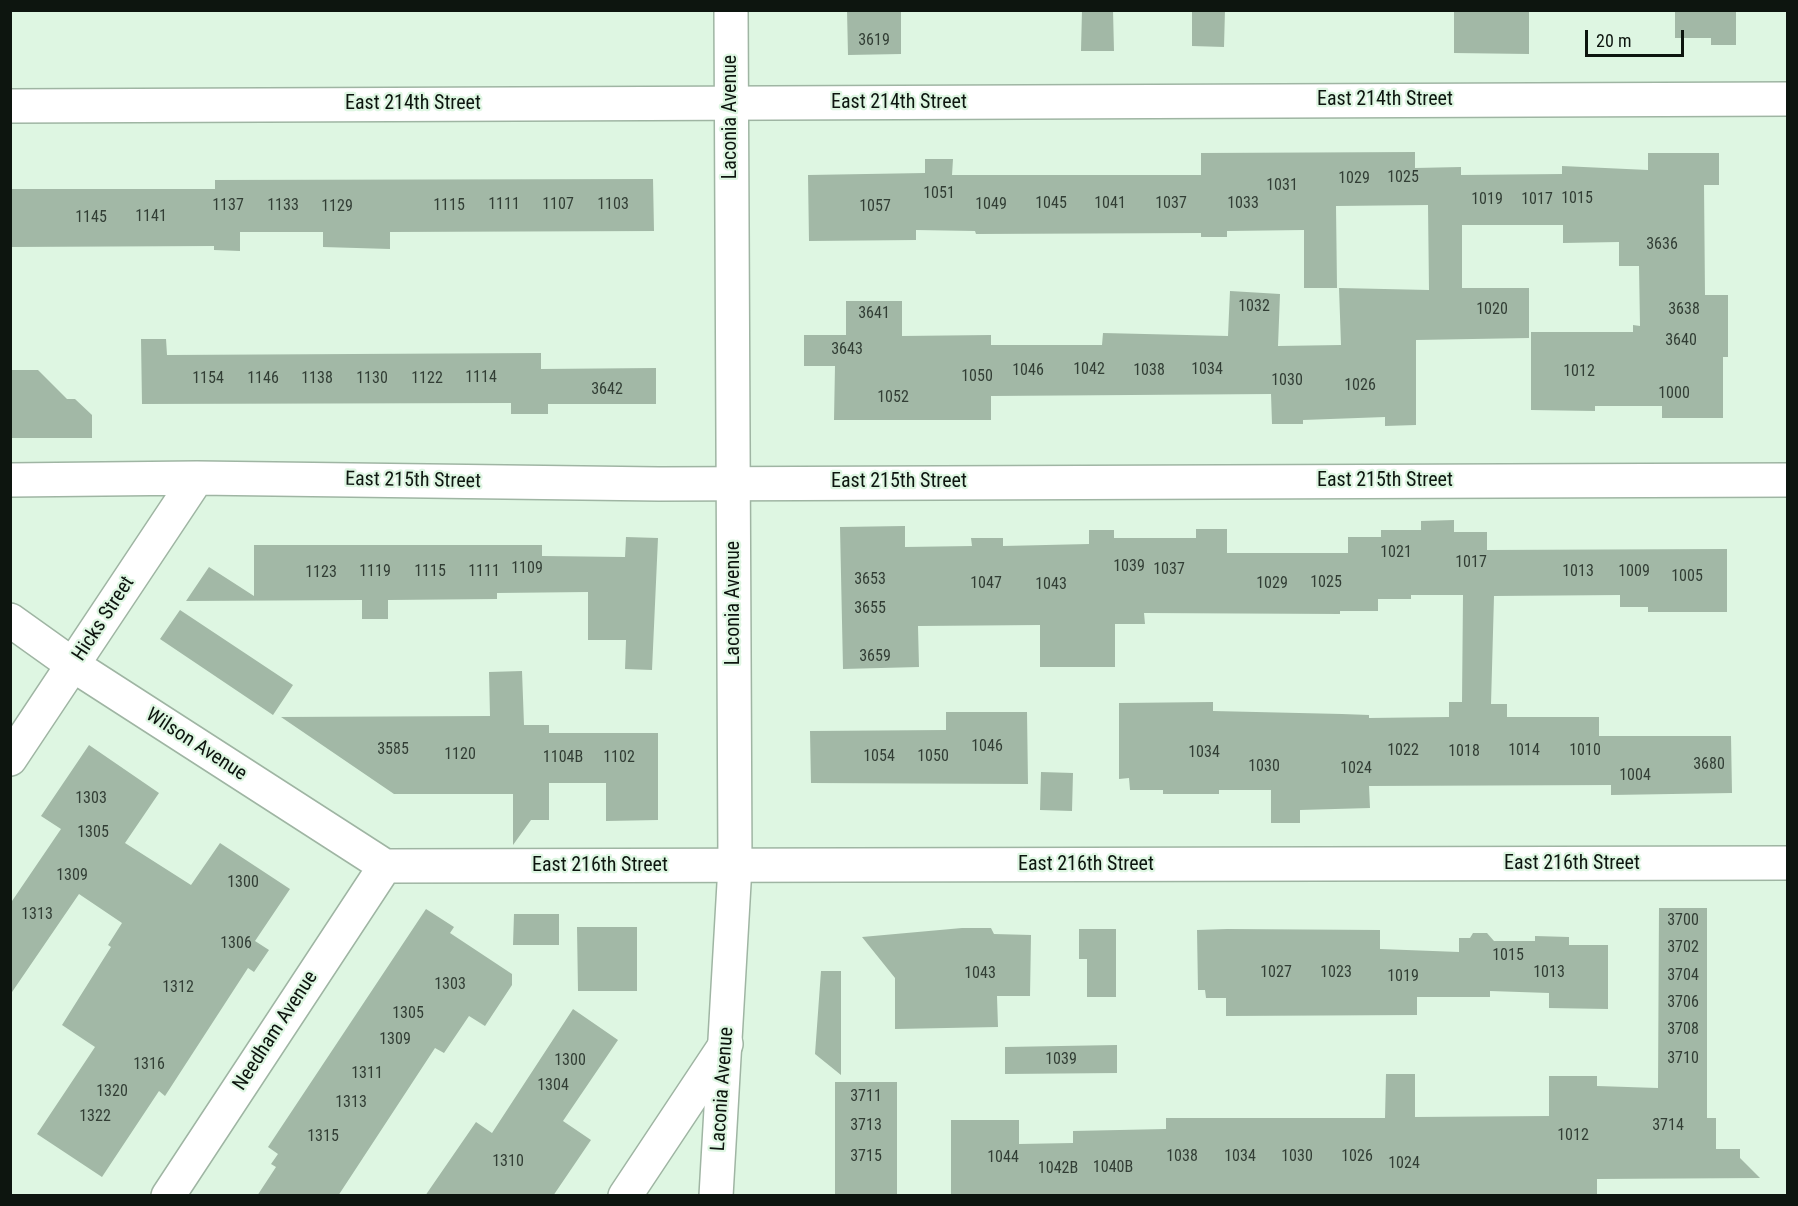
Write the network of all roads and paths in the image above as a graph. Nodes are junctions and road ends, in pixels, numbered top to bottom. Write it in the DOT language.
graph roads {
  1 [pos="731,10"];
  2 [pos="1788,99"];
  3 [pos="731,104"];
  4 [pos="10,106"];
  5 [pos="197,478"];
  6 [pos="10,480"];
  7 [pos="1788,480"];
  8 [pos="734,483"];
  9 [pos="10,620"];
  10 [pos="73,665"];
  11 [pos="10,759"];
  12 [pos="1788,863"];
  13 [pos="384,866"];
  14 [pos="735,866"];
  15 [pos="726,1044"];
  16 [pos="168,1196"];
  17 [pos="625,1196"];
  18 [pos="716,1196"];
  1 -- 3 [label="street, Laconia Avenue"];
  2 -- 3 [label="street, East 214th Street"];
  3 -- 4 [label="street, East 214th Street"];
  3 -- 8 [label="street, Laconia Avenue"];
  5 -- 6 [label="street, East 215th Street"];
  5 -- 8 [label="street, East 215th Street"];
  5 -- 10 [label="street, Hicks Street"];
  7 -- 8 [label="street, East 215th Street"];
  8 -- 14 [label="street, Laconia Avenue"];
  9 -- 10 [label="street, Wilson Avenue"];
  10 -- 11 [label="street, Hicks Street"];
  10 -- 13 [label="street, Wilson Avenue"];
  12 -- 14 [label="street, East 216th Street"];
  13 -- 14 [label="street, East 216th Street"];
  13 -- 16 [label="street, Needham Avenue"];
  14 -- 15 [label="street, Laconia Avenue"];
  15 -- 17 [label="street"];
  15 -- 18 [label="street, Laconia Avenue"];
}
